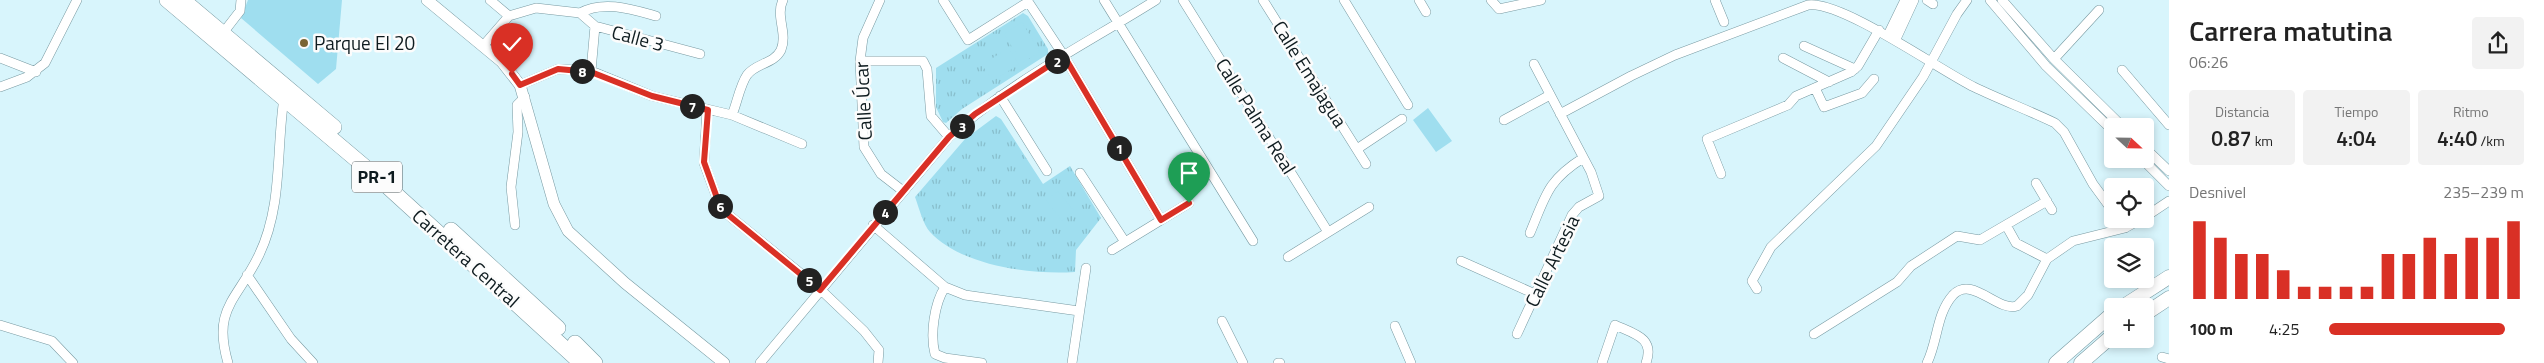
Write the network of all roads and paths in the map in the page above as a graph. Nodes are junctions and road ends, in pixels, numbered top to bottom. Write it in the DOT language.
graph roads {
  1 [pos="77,0"];
  2 [pos="167,0"];
  3 [pos="183,0"];
  4 [pos="241,0"];
  5 [pos="427,0"];
  6 [pos="490,0"];
  7 [pos="783,0"];
  8 [pos="880,0"];
  9 [pos="943,0"];
  10 [pos="1104,0"];
  11 [pos="1156,0"];
  12 [pos="1183,0"];
  13 [pos="1264,0"];
  14 [pos="1344,0"];
  15 [pos="1419,0"];
  16 [pos="1491,0"];
  17 [pos="1541,0"];
  18 [pos="1715,0"];
  19 [pos="1905,0"];
  20 [pos="1914,0"];
  21 [pos="1968,0"];
  22 [pos="1990,0"];
  23 [pos="2002,0"];
  24 [pos="1028,1"];
  25 [pos="2099,10"];
  26 [pos="1426,12"];
  27 [pos="580,13"];
  28 [pos="509,16"];
  29 [pos="656,16"];
  30 [pos="1724,22"];
  31 [pos="1118,24"];
  32 [pos="595,26"];
  33 [pos="1879,30"];
  34 [pos="223,33"];
  35 [pos="1892,37"];
  36 [pos="483,46"];
  37 [pos="1804,46"];
  38 [pos="700,54"];
  39 [pos="1064,56"];
  40 [pos="0,58"];
  41 [pos="1783,58"];
  42 [pos="2054,59"];
  43 [pos="1933,60"];
  44 [pos="860,61"];
  45 [pos="1534,64"];
  46 [pos="1855,69"];
  47 [pos="2122,70"];
  48 [pos="36,72"];
  49 [pos="591,72"];
  50 [pos="1874,79"];
  51 [pos="1829,82"];
  52 [pos="520,85"];
  53 [pos="0,87"];
  54 [pos="1815,88"];
  55 [pos="287,94"];
  56 [pos="1550,95"];
  57 [pos="1000,96"];
  58 [pos="525,97"];
  59 [pos="1408,105"];
  60 [pos="708,110"];
  61 [pos="1560,114"];
  62 [pos="732,116"];
  63 [pos="2114,118"];
  64 [pos="1402,119"];
  65 [pos="1504,120"];
  66 [pos="2104,122"];
  67 [pos="2169,125"];
  68 [pos="949,137"];
  69 [pos="802,144"];
  70 [pos="1357,149"];
  71 [pos="2154,157"];
  72 [pos="1583,158"];
  73 [pos="1366,164"];
  74 [pos="2151,168"];
  75 [pos="1047,171"];
  76 [pos="2169,171"];
  77 [pos="1080,173"];
  78 [pos="1721,174"];
  79 [pos="2036,183"];
  80 [pos="2169,186"];
  81 [pos="903,191"];
  82 [pos="2104,199"];
  83 [pos="2047,201"];
  84 [pos="2169,201"];
  85 [pos="1189,203"];
  86 [pos="1369,207"];
  87 [pos="2052,210"];
  88 [pos="2154,211"];
  89 [pos="1161,220"];
  90 [pos="516,225"];
  91 [pos="873,226"];
  92 [pos="2006,226"];
  93 [pos="2125,228"];
  94 [pos="1328,232"];
  95 [pos="1530,233"];
  96 [pos="1253,240"];
  97 [pos="1125,242"];
  98 [pos="1112,250"];
  99 [pos="1288,257"];
  100 [pos="2047,259"];
  101 [pos="1462,262"];
  102 [pos="1086,268"];
  103 [pos="247,275"];
  104 [pos="2169,277"];
  105 [pos="944,287"];
  106 [pos="1758,289"];
  107 [pos="820,290"];
  108 [pos="1535,294"];
  109 [pos="2136,298"];
  110 [pos="2169,298"];
  111 [pos="2154,308"];
  112 [pos="1080,311"];
  113 [pos="1222,321"];
  114 [pos="2104,321"];
  115 [pos="0,325"];
  116 [pos="1395,326"];
  117 [pos="1517,334"];
  118 [pos="1814,334"];
  119 [pos="2104,343"];
  120 [pos="73,363"];
  121 [pos="228,363"];
  122 [pos="313,363"];
  123 [pos="581,363"];
  124 [pos="595,363"];
  125 [pos="724,363"];
  126 [pos="760,363"];
  127 [pos="878,363"];
  128 [pos="982,363"];
  129 [pos="1072,363"];
  130 [pos="1243,363"];
  131 [pos="1411,363"];
  132 [pos="1602,363"];
  133 [pos="1646,363"];
  134 [pos="1927,363"];
  135 [pos="2056,363"];
  136 [pos="2081,363"];
  1 -- 48 [label="street"];
  2 -- 55 [label="highway, Carretera Central / PR-1"];
  3 -- 34 [label="highway, Carretera Central / PR-1"];
  4 -- 34 [label="street"];
  5 -- 36 [label="street"];
  6 -- 28 [label="street"];
  7 -- 62 [label="street"];
  8 -- 44 [label="street, Calle Úcar"];
  9 -- 24 [label="street"];
  10 -- 31 [label="street"];
  11 -- 31 [label="street"];
  12 -- 94 [label="street, Calle Palma Real"];
  13 -- 70 [label="street, Calle Emajagua"];
  14 -- 59 [label="street"];
  15 -- 26 [label="street"];
  16 -- 17 [label="street"];
  18 -- 30 [label="street"];
  19 -- 35 [label="street"];
  20 -- 35 [label="street"];
  21 -- 43 [label="street"];
  22 -- 66 [label="street"];
  23 -- 42 [label="street"];
  24 -- 39 [label="street"];
  25 -- 42 [label="street"];
  27 -- 28 [label="street"];
  27 -- 29 [label="street"];
  27 -- 32 [label="street, Calle 3"];
  28 -- 36 [label="street"];
  31 -- 39 [label="street"];
  31 -- 96 [label="street"];
  32 -- 38 [label="street, Calle 3"];
  32 -- 49 [label="street"];
  33 -- 35 [label="street"];
  33 -- 46 [label="street"];
  33 -- 61 [label="street"];
  34 -- 55 [label="highway, Carretera Central / PR-1"];
  35 -- 43 [label="street"];
  36 -- 52 [label="street"];
  37 -- 46 [label="street"];
  39 -- 57 [label="street"];
  39 -- 89 [label="street"];
  40 -- 48 [label="street"];
  41 -- 51 [label="street"];
  42 -- 63 [label="street"];
  43 -- 82 [label="street"];
  43 -- 106 [label="street"];
  44 -- 68 [label="street"];
  44 -- 81 [label="street, Calle Úcar"];
  45 -- 56 [label="street, Calle Artesia"];
  46 -- 51 [label="street"];
  47 -- 67 [label="street"];
  48 -- 53 [label="street"];
  49 -- 52 [label="street"];
  49 -- 60 [label="street"];
  50 -- 54 [label="street"];
  51 -- 54 [label="street"];
  52 -- 58 [label="street"];
  54 -- 78 [label="street"];
  55 -- 103 [label="street"];
  55 -- 123 [label="highway, Carretera Central / PR-1"];
  55 -- 124 [label="highway, Carretera Central / PR-1"];
  56 -- 61 [label="street, Calle Artesia"];
  56 -- 65 [label="street"];
  57 -- 68 [label="street"];
  57 -- 75 [label="street"];
  58 -- 90 [label="street"];
  58 -- 125 [label="street"];
  60 -- 62 [label="street"];
  60 -- 107 [label="street"];
  61 -- 72 [label="street, Calle Artesia"];
  62 -- 69 [label="street"];
  64 -- 70 [label="street, Calle Emajagua"];
  68 -- 81 [label="street"];
  70 -- 73 [label="street, Calle Emajagua"];
  71 -- 76 [label="street"];
  72 -- 95 [label="street"];
  72 -- 108 [label="street, Calle Artesia"];
  74 -- 80 [label="street"];
  77 -- 97 [label="street"];
  79 -- 83 [label="street"];
  81 -- 91 [label="street"];
  83 -- 87 [label="street"];
  83 -- 92 [label="street"];
  84 -- 88 [label="street"];
  85 -- 89 [label="street"];
  86 -- 94 [label="street"];
  89 -- 97 [label="street"];
  91 -- 105 [label="street"];
  91 -- 107 [label="street"];
  92 -- 100 [label="street"];
  92 -- 118 [label="street"];
  93 -- 100 [label="street"];
  94 -- 99 [label="street"];
  97 -- 98 [label="street"];
  100 -- 134 [label="street"];
  101 -- 108 [label="street"];
  102 -- 112 [label="street"];
  103 -- 121 [label="street"];
  103 -- 122 [label="street"];
  104 -- 109 [label="main road"];
  105 -- 112 [label="street"];
  105 -- 128 [label="street"];
  107 -- 126 [label="street"];
  107 -- 127 [label="street"];
  108 -- 117 [label="street, Calle Artesia"];
  110 -- 111 [label="main road"];
  112 -- 129 [label="street"];
  113 -- 130 [label="street"];
  114 -- 135 [label="main road"];
  115 -- 120 [label="street"];
  116 -- 131 [label="street"];
  119 -- 136 [label="main road"];
  132 -- 133 [label="street"];
}
